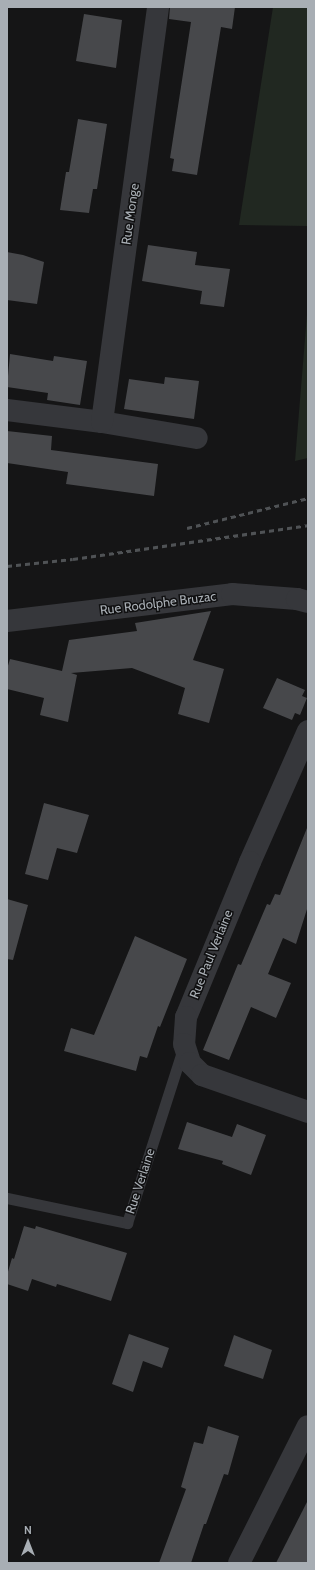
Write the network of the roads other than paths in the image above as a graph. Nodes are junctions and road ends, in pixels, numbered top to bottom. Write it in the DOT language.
graph roads {
  1 [pos="158,7"];
  2 [pos="7,410"];
  3 [pos="102,422"];
  4 [pos="197,438"];
  5 [pos="308,602"];
  6 [pos="7,620"];
  7 [pos="308,731"];
  8 [pos="184,1044"];
  9 [pos="308,1112"];
  10 [pos="7,1198"];
  11 [pos="308,1426"];
  12 [pos="239,1563"];
  1 -- 3 [label="street, Rue Monge"];
  2 -- 3 [label="street"];
  3 -- 4 [label="street"];
  5 -- 6 [label="street, Rue Rodolphe Bruzac"];
  7 -- 8 [label="street, Rue Paul Verlaine"];
  8 -- 9 [label="street, Rue Paul Verlaine"];
  8 -- 10 [label="lane, Rue Verlaine"];
  11 -- 12 [label="street"];
}
